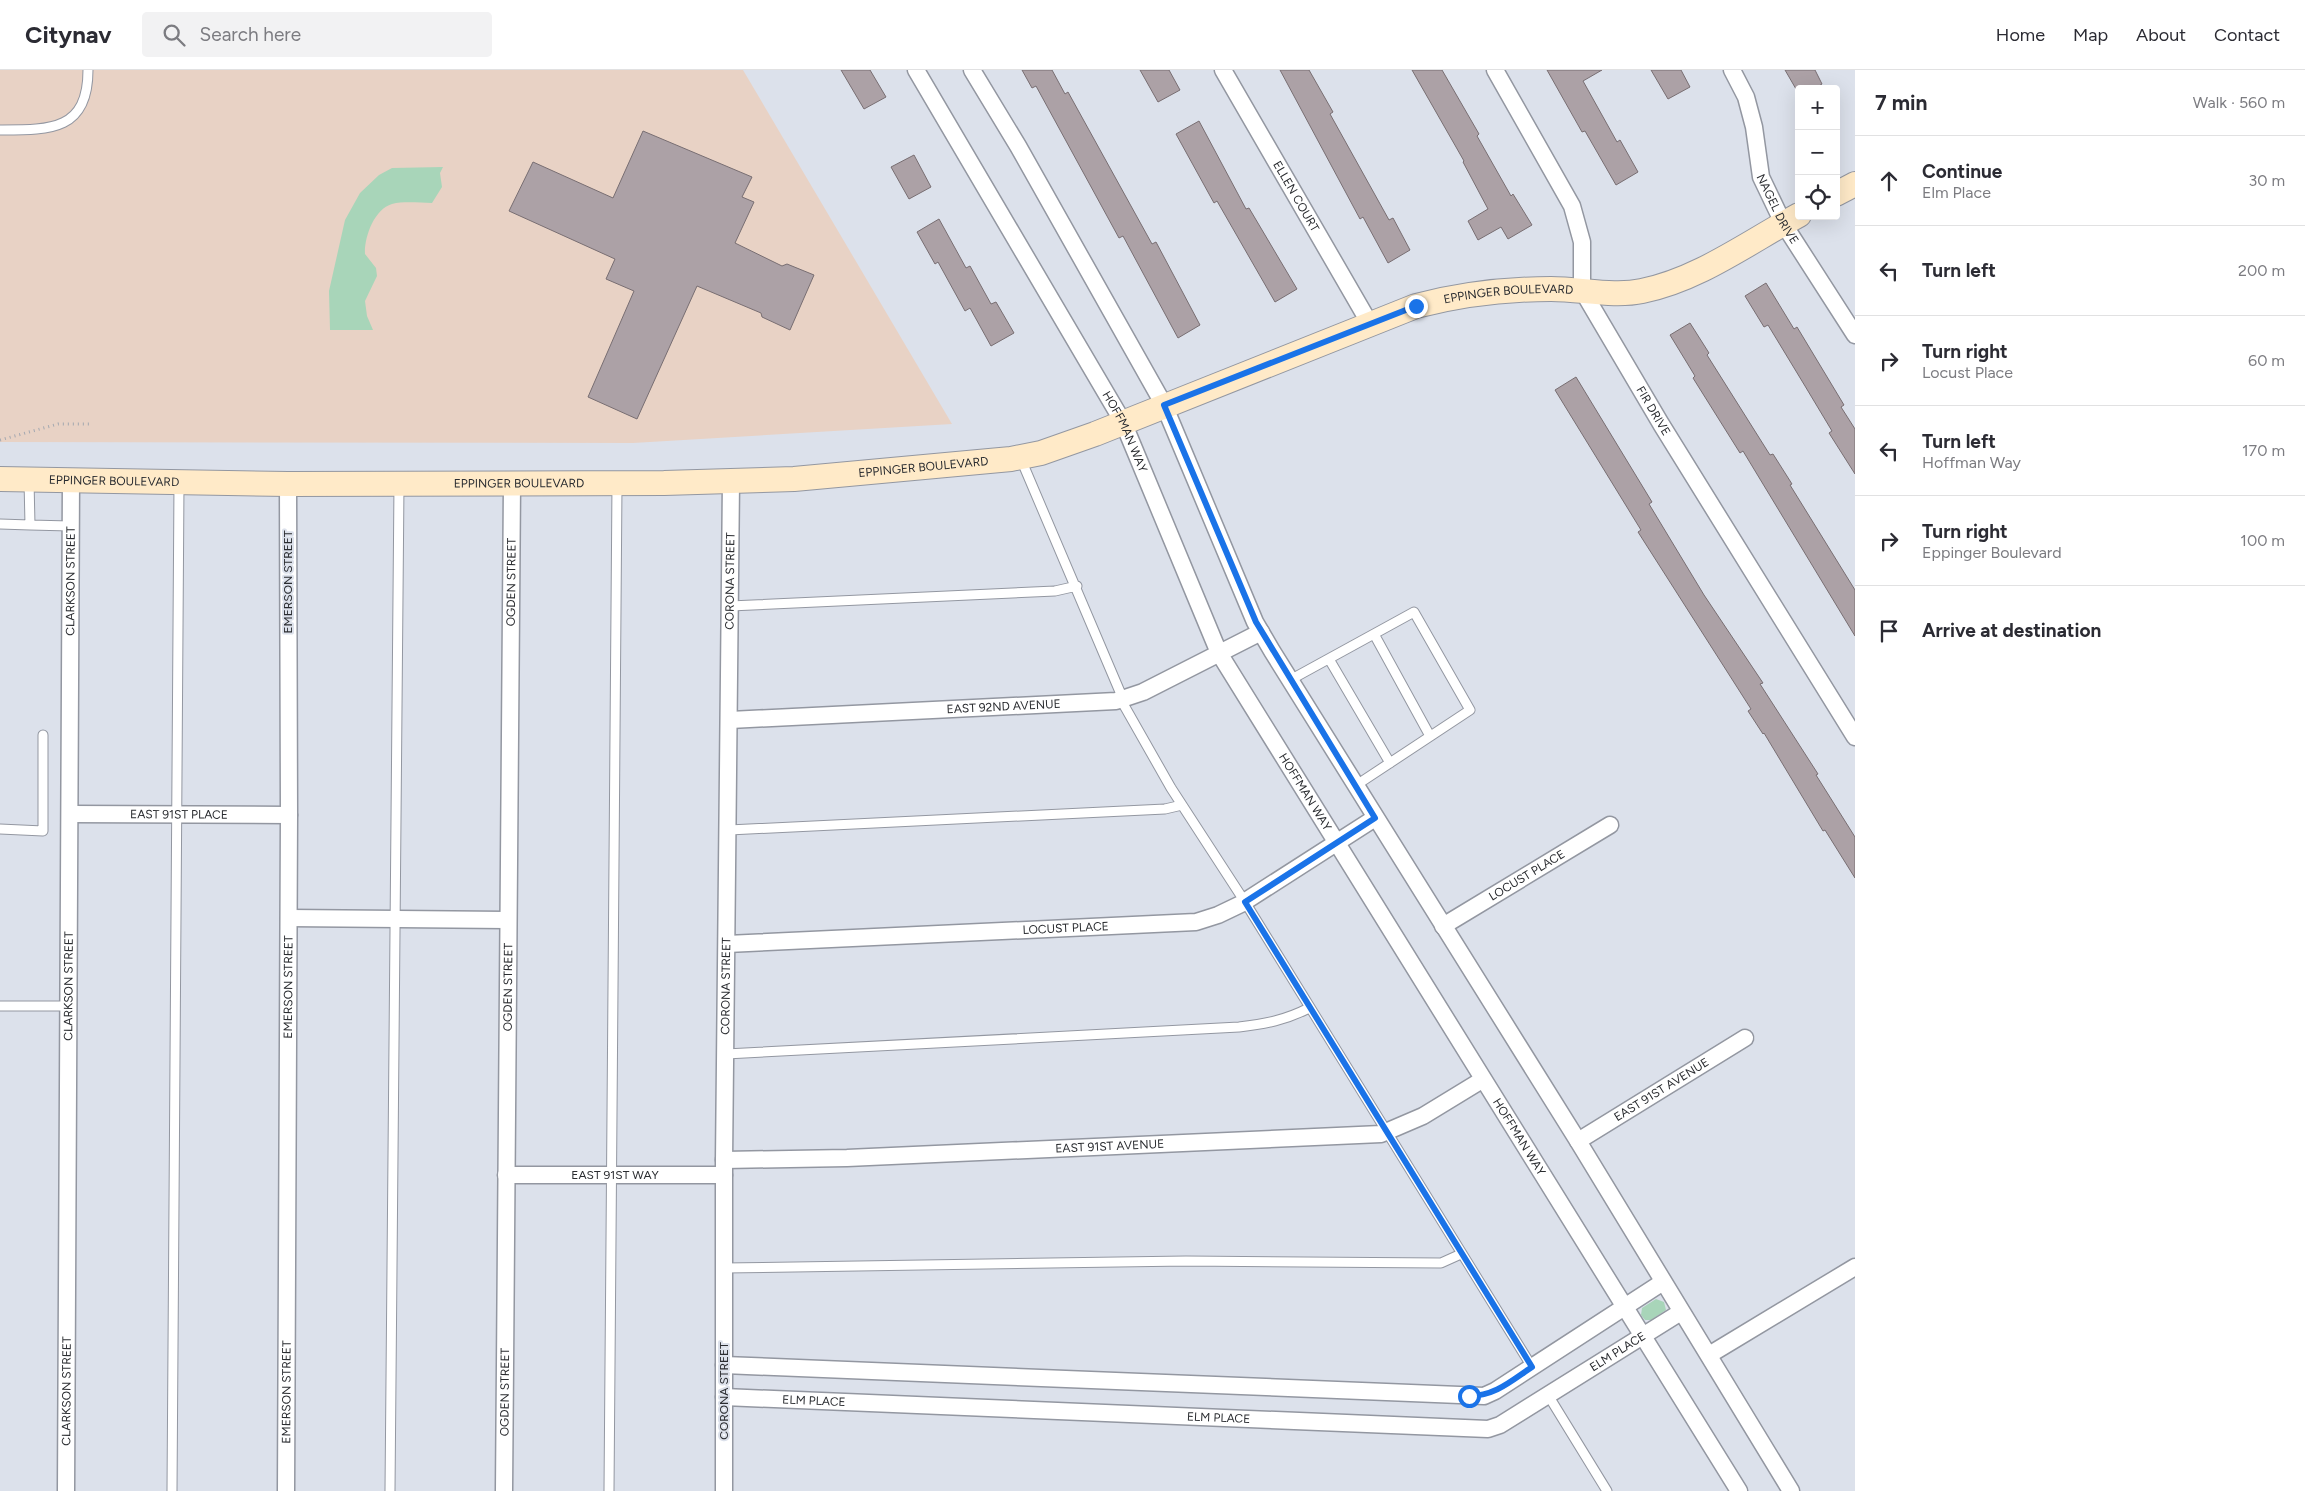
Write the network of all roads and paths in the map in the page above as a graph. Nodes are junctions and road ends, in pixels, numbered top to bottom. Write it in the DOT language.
graph roads {
  1 [pos="88,70"];
  2 [pos="916,70"];
  3 [pos="972,70"];
  4 [pos="1223,70"];
  5 [pos="1495,70"];
  6 [pos="1732,70"];
  7 [pos="0,130"];
  8 [pos="1855,184"];
  9 [pos="1840,192"];
  10 [pos="1791,219"];
  11 [pos="1582,290"];
  12 [pos="1370,324"];
  13 [pos="1855,335"];
  14 [pos="1164,405"];
  15 [pos="1123,422"];
  16 [pos="92,424"];
  17 [pos="0,440"];
  18 [pos="1020,457"];
  19 [pos="0,479"];
  20 [pos="29,480"];
  21 [pos="71,480"];
  22 [pos="731,481"];
  23 [pos="179,482"];
  24 [pos="617,483"];
  25 [pos="288,484"];
  26 [pos="399,484"];
  27 [pos="512,484"];
  28 [pos="0,524"];
  29 [pos="30,525"];
  30 [pos="70,526"];
  31 [pos="1077,586"];
  32 [pos="730,606"];
  33 [pos="1261,632"];
  34 [pos="1374,634"];
  35 [pos="1219,652"];
  36 [pos="1328,659"];
  37 [pos="1290,680"];
  38 [pos="1122,699"];
  39 [pos="730,720"];
  40 [pos="43,735"];
  41 [pos="1430,736"];
  42 [pos="1855,737"];
  43 [pos="1390,763"];
  44 [pos="1356,786"];
  45 [pos="1182,805"];
  46 [pos="70,814"];
  47 [pos="177,814"];
  48 [pos="289,815"];
  49 [pos="1375,818"];
  50 [pos="1610,825"];
  51 [pos="0,829"];
  52 [pos="729,830"];
  53 [pos="1336,841"];
  54 [pos="1245,902"];
  55 [pos="288,918"];
  56 [pos="396,919"];
  57 [pos="507,920"];
  58 [pos="1443,926"];
  59 [pos="728,944"];
  60 [pos="0,1006"];
  61 [pos="68,1006"];
  62 [pos="1309,1008"];
  63 [pos="1745,1038"];
  64 [pos="726,1054"];
  65 [pos="1482,1080"];
  66 [pos="1388,1132"];
  67 [pos="1578,1141"];
  68 [pos="724,1168"];
  69 [pos="506,1174"];
  70 [pos="612,1175"];
  71 [pos="1461,1254"];
  72 [pos="1855,1267"];
  73 [pos="724,1268"];
  74 [pos="1663,1282"];
  75 [pos="1624,1306"];
  76 [pos="1681,1312"];
  77 [pos="1643,1336"];
  78 [pos="1709,1356"];
  79 [pos="724,1365"];
  80 [pos="1532,1367"];
  81 [pos="1548,1395"];
  82 [pos="724,1397"];
  83 [pos="66,1491"];
  84 [pos="172,1491"];
  85 [pos="286,1491"];
  86 [pos="390,1491"];
  87 [pos="504,1491"];
  88 [pos="610,1491"];
  89 [pos="724,1491"];
  90 [pos="1607,1491"];
  91 [pos="1739,1491"];
  92 [pos="1791,1491"];
  1 -- 7 [label="lane"];
  2 -- 15 [label="street, HOFFMAN WAY"];
  3 -- 14 [label="street"];
  4 -- 12 [label="street, ELLEN COURT"];
  5 -- 11 [label="street"];
  6 -- 10 [label="street, NAGEL DRIVE"];
  8 -- 9 [label="street"];
  10 -- 11 [label="street, EPPINGER BOULEVARD"];
  10 -- 13 [label="street, NAGEL DRIVE"];
  11 -- 12 [label="street, EPPINGER BOULEVARD"];
  11 -- 42 [label="street, FIR DRIVE"];
  12 -- 14 [label="street, EPPINGER BOULEVARD"];
  14 -- 15 [label="street, EPPINGER BOULEVARD"];
  14 -- 33 [label="street"];
  15 -- 18 [label="street, EPPINGER BOULEVARD"];
  15 -- 35 [label="street, HOFFMAN WAY"];
  16 -- 17 [label="path"];
  18 -- 22 [label="street, EPPINGER BOULEVARD"];
  18 -- 31 [label="lane"];
  19 -- 20 [label="street, EPPINGER BOULEVARD"];
  20 -- 21 [label="street, EPPINGER BOULEVARD"];
  20 -- 29 [label="lane"];
  21 -- 23 [label="street, EPPINGER BOULEVARD"];
  21 -- 30 [label="street, CLARKSON STREET"];
  22 -- 24 [label="street, EPPINGER BOULEVARD"];
  22 -- 32 [label="street, CORONA STREET"];
  23 -- 25 [label="street, EPPINGER BOULEVARD"];
  23 -- 47 [label="lane"];
  24 -- 27 [label="street, EPPINGER BOULEVARD"];
  24 -- 70 [label="lane"];
  25 -- 26 [label="street, EPPINGER BOULEVARD"];
  25 -- 48 [label="street, EMERSON STREET"];
  26 -- 27 [label="street, EPPINGER BOULEVARD"];
  26 -- 56 [label="lane"];
  27 -- 57 [label="street, OGDEN STREET"];
  28 -- 29 [label="lane"];
  29 -- 30 [label="lane"];
  30 -- 46 [label="street, CLARKSON STREET"];
  31 -- 32 [label="lane"];
  31 -- 38 [label="lane"];
  32 -- 39 [label="street, CORONA STREET"];
  33 -- 35 [label="street, EAST 92ND AVENUE"];
  33 -- 37 [label="street"];
  34 -- 36 [label="lane"];
  34 -- 41 [label="lane"];
  34 -- 41 [label="lane"];
  35 -- 38 [label="street, EAST 92ND AVENUE"];
  35 -- 53 [label="street, HOFFMAN WAY"];
  36 -- 37 [label="lane"];
  36 -- 43 [label="lane"];
  37 -- 44 [label="street"];
  38 -- 39 [label="street, EAST 92ND AVENUE"];
  38 -- 45 [label="lane"];
  39 -- 52 [label="street, CORONA STREET"];
  40 -- 51 [label="lane"];
  41 -- 43 [label="lane"];
  43 -- 44 [label="lane"];
  44 -- 49 [label="street"];
  45 -- 52 [label="lane"];
  45 -- 54 [label="lane"];
  46 -- 47 [label="street, EAST 91ST PLACE"];
  46 -- 61 [label="street, CLARKSON STREET"];
  47 -- 48 [label="street, EAST 91ST PLACE"];
  47 -- 84 [label="lane"];
  48 -- 55 [label="street, EMERSON STREET"];
  49 -- 53 [label="street, LOCUST PLACE"];
  49 -- 58 [label="street"];
  50 -- 58 [label="street, LOCUST PLACE"];
  52 -- 59 [label="street, CORONA STREET"];
  53 -- 54 [label="street, LOCUST PLACE"];
  53 -- 65 [label="street, HOFFMAN WAY"];
  54 -- 59 [label="street, LOCUST PLACE"];
  54 -- 62 [label="lane"];
  55 -- 56 [label="street"];
  55 -- 85 [label="street, EMERSON STREET"];
  56 -- 57 [label="street"];
  56 -- 86 [label="lane"];
  57 -- 69 [label="street, OGDEN STREET"];
  58 -- 67 [label="street"];
  59 -- 64 [label="street, CORONA STREET"];
  60 -- 61 [label="lane"];
  61 -- 83 [label="street, CLARKSON STREET"];
  62 -- 64 [label="lane"];
  62 -- 66 [label="lane"];
  63 -- 67 [label="street, EAST 91ST AVENUE"];
  64 -- 68 [label="street, CORONA STREET"];
  65 -- 66 [label="street, EAST 91ST AVENUE"];
  65 -- 75 [label="street, HOFFMAN WAY"];
  66 -- 68 [label="street, EAST 91ST AVENUE"];
  66 -- 71 [label="lane"];
  67 -- 74 [label="street"];
  68 -- 70 [label="street, EAST 91ST WAY"];
  68 -- 73 [label="street, CORONA STREET"];
  69 -- 70 [label="street, EAST 91ST WAY"];
  69 -- 87 [label="street, OGDEN STREET"];
  70 -- 88 [label="lane"];
  71 -- 73 [label="lane"];
  71 -- 80 [label="lane"];
  72 -- 78 [label="street"];
  73 -- 79 [label="street, CORONA STREET"];
  74 -- 75 [label="street"];
  74 -- 76 [label="street"];
  75 -- 77 [label="street, HOFFMAN WAY"];
  75 -- 80 [label="street"];
  76 -- 77 [label="street, ELM PLACE"];
  76 -- 78 [label="street"];
  77 -- 81 [label="street, ELM PLACE"];
  77 -- 91 [label="street, HOFFMAN WAY"];
  78 -- 92 [label="street"];
  79 -- 80 [label="street"];
  79 -- 82 [label="street, CORONA STREET"];
  81 -- 82 [label="street, ELM PLACE"];
  81 -- 90 [label="lane"];
  82 -- 89 [label="street, CORONA STREET"];
}
